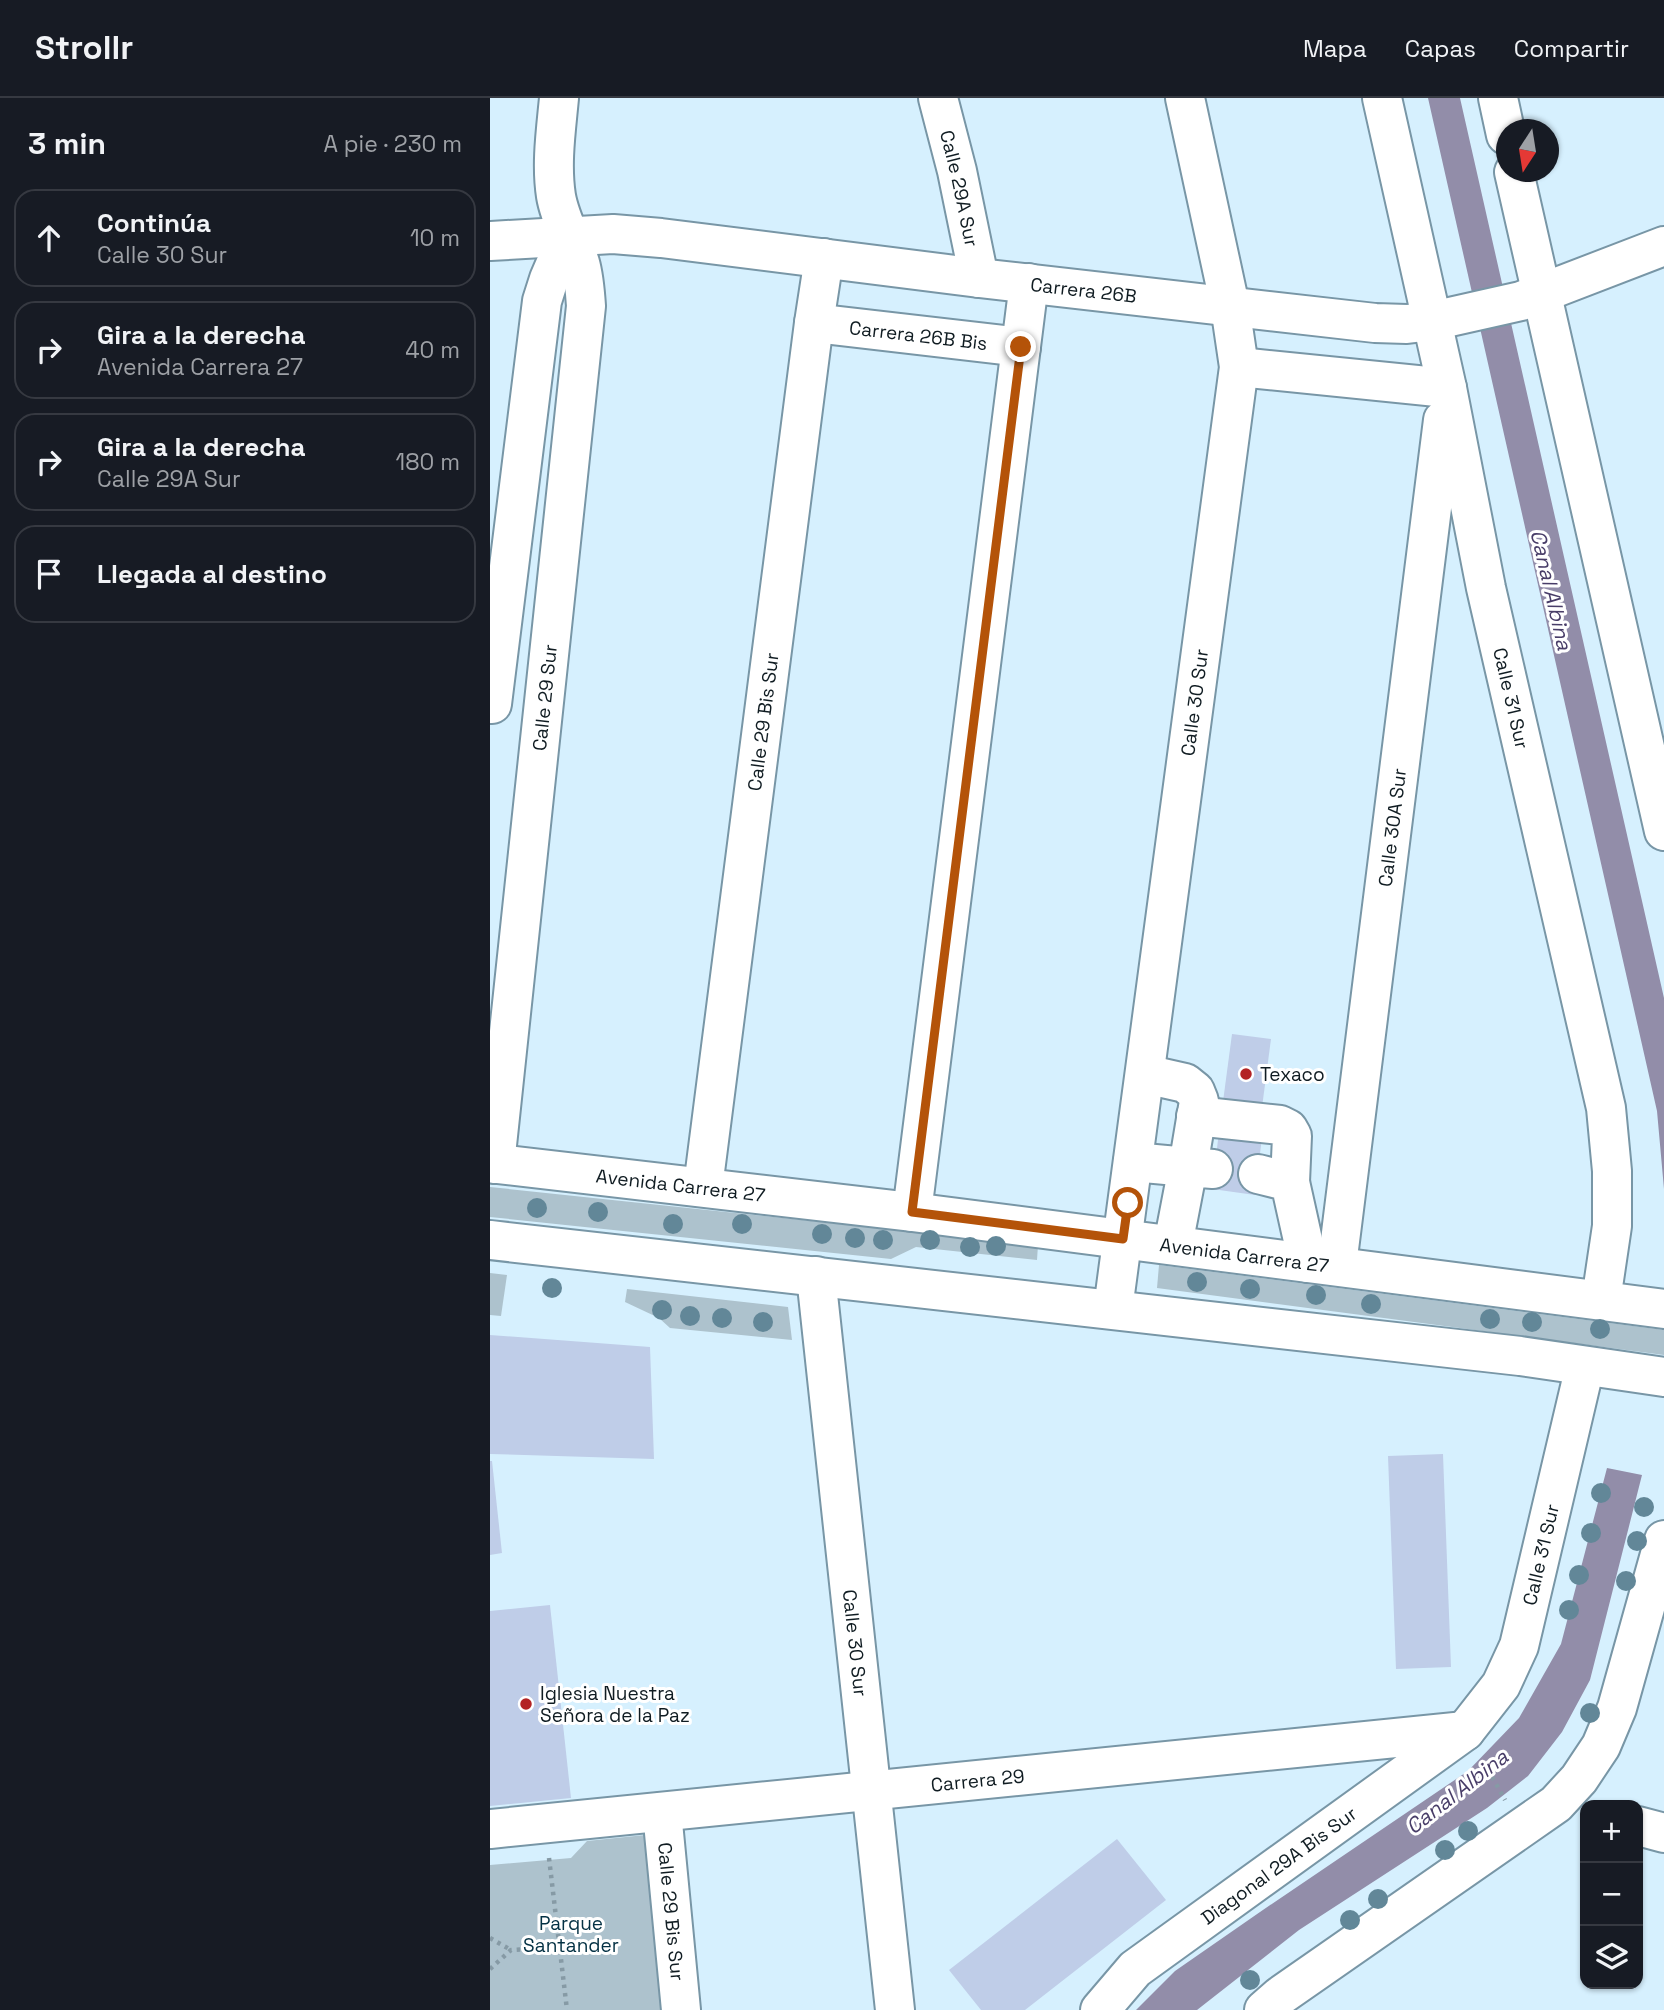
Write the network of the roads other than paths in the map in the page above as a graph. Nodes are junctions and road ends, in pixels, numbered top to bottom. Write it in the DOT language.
graph roads {
  1 [pos="559,98"];
  2 [pos="938,98"];
  3 [pos="1185,98"];
  4 [pos="1382,98"];
  5 [pos="1498,98"];
  6 [pos="1503,119"];
  7 [pos="1515,182"];
  8 [pos="568,235"];
  9 [pos="490,241"];
  10 [pos="1663,251"];
  11 [pos="824,258"];
  12 [pos="979,278"];
  13 [pos="1029,283"];
  14 [pos="1531,297"];
  15 [pos="1230,306"];
  16 [pos="1448,318"];
  17 [pos="814,323"];
  18 [pos="1021,347"];
  19 [pos="1239,367"];
  20 [pos="1447,388"];
  21 [pos="491,704"];
  22 [pos="543,710"];
  23 [pos="1664,830"];
  24 [pos="1144,1074"];
  25 [pos="1196,1116"];
  26 [pos="1133,1162"];
  27 [pos="493,1163"];
  28 [pos="1202,1168"];
  29 [pos="703,1187"];
  30 [pos="912,1212"];
  31 [pos="1123,1239"];
  32 [pos="490,1240"];
  33 [pos="1173,1245"];
  34 [pos="1323,1264"];
  35 [pos="816,1276"];
  36 [pos="1601,1300"];
  37 [pos="1113,1309"];
  38 [pos="1664,1309"];
  39 [pos="1585,1366"];
  40 [pos="1664,1377"];
  41 [pos="1664,1540"];
  42 [pos="1472,1742"];
  43 [pos="872,1790"];
  44 [pos="1571,1808"];
  45 [pos="662,1812"];
  46 [pos="1643,1827"];
  47 [pos="490,1829"];
  48 [pos="1664,1833"];
  49 [pos="681,2010"];
  50 [pos="895,2010"];
  51 [pos="1100,2010"];
  52 [pos="1264,2010"];
  1 -- 8 [label="street, Calle 29 Sur"];
  2 -- 12 [label="street, Calle 29A Sur"];
  3 -- 15 [label="street, Calle 30 Sur"];
  4 -- 16 [label="street, Calle 31 Sur"];
  5 -- 6 [label="street"];
  7 -- 14 [label="street"];
  8 -- 9 [label="street, Carrera 26B"];
  8 -- 11 [label="street, Carrera 26B"];
  8 -- 21 [label="street"];
  8 -- 22 [label="street, Calle 29 Sur"];
  10 -- 14 [label="street, Carrera 26B"];
  11 -- 12 [label="street, Carrera 26B"];
  11 -- 17 [label="street, Calle 29 Bis Sur"];
  12 -- 13 [label="street, Carrera 26B"];
  13 -- 15 [label="street, Carrera 26B"];
  13 -- 18 [label="street"];
  14 -- 16 [label="street, Carrera 26B"];
  14 -- 23 [label="street"];
  15 -- 16 [label="street, Carrera 26B"];
  15 -- 19 [label="street, Calle 30 Sur"];
  16 -- 20 [label="street, Calle 31 Sur"];
  17 -- 18 [label="street, Carrera 26B Bis"];
  17 -- 29 [label="street, Calle 29 Bis Sur"];
  18 -- 30 [label="street"];
  19 -- 20 [label="street"];
  19 -- 24 [label="street, Calle 30 Sur"];
  20 -- 34 [label="street, Calle 30A Sur"];
  20 -- 36 [label="street, Calle 31 Sur"];
  21 -- 22 [label="street"];
  22 -- 27 [label="street, Calle 29 Sur"];
  24 -- 25 [label="street"];
  24 -- 26 [label="street, Calle 30 Sur"];
  25 -- 28 [label="street"];
  25 -- 34 [label="street"];
  26 -- 28 [label="street"];
  26 -- 31 [label="street, Calle 30 Sur"];
  27 -- 29 [label="street, Avenida Carrera 27"];
  28 -- 33 [label="street"];
  29 -- 30 [label="street, Avenida Carrera 27"];
  30 -- 31 [label="street, Avenida Carrera 27"];
  31 -- 33 [label="street, Avenida Carrera 27"];
  31 -- 37 [label="street, Calle 30 Sur"];
  32 -- 35 [label="street"];
  33 -- 34 [label="street, Avenida Carrera 27"];
  34 -- 36 [label="street, Avenida Carrera 27"];
  35 -- 37 [label="street"];
  35 -- 43 [label="street, Calle 30 Sur"];
  36 -- 38 [label="street, Avenida Carrera 27"];
  37 -- 39 [label="street"];
  39 -- 40 [label="street"];
  39 -- 42 [label="street, Calle 31 Sur"];
  41 -- 44 [label="street"];
  42 -- 43 [label="street, Carrera 29"];
  42 -- 51 [label="street, Diagonal 29A Bis Sur"];
  43 -- 45 [label="street, Carrera 29"];
  43 -- 50 [label="street, Calle 30 Sur"];
  44 -- 52 [label="street"];
  45 -- 47 [label="street, Carrera 29"];
  45 -- 49 [label="street, Calle 29 Bis Sur"];
  46 -- 48 [label="street"];
}
